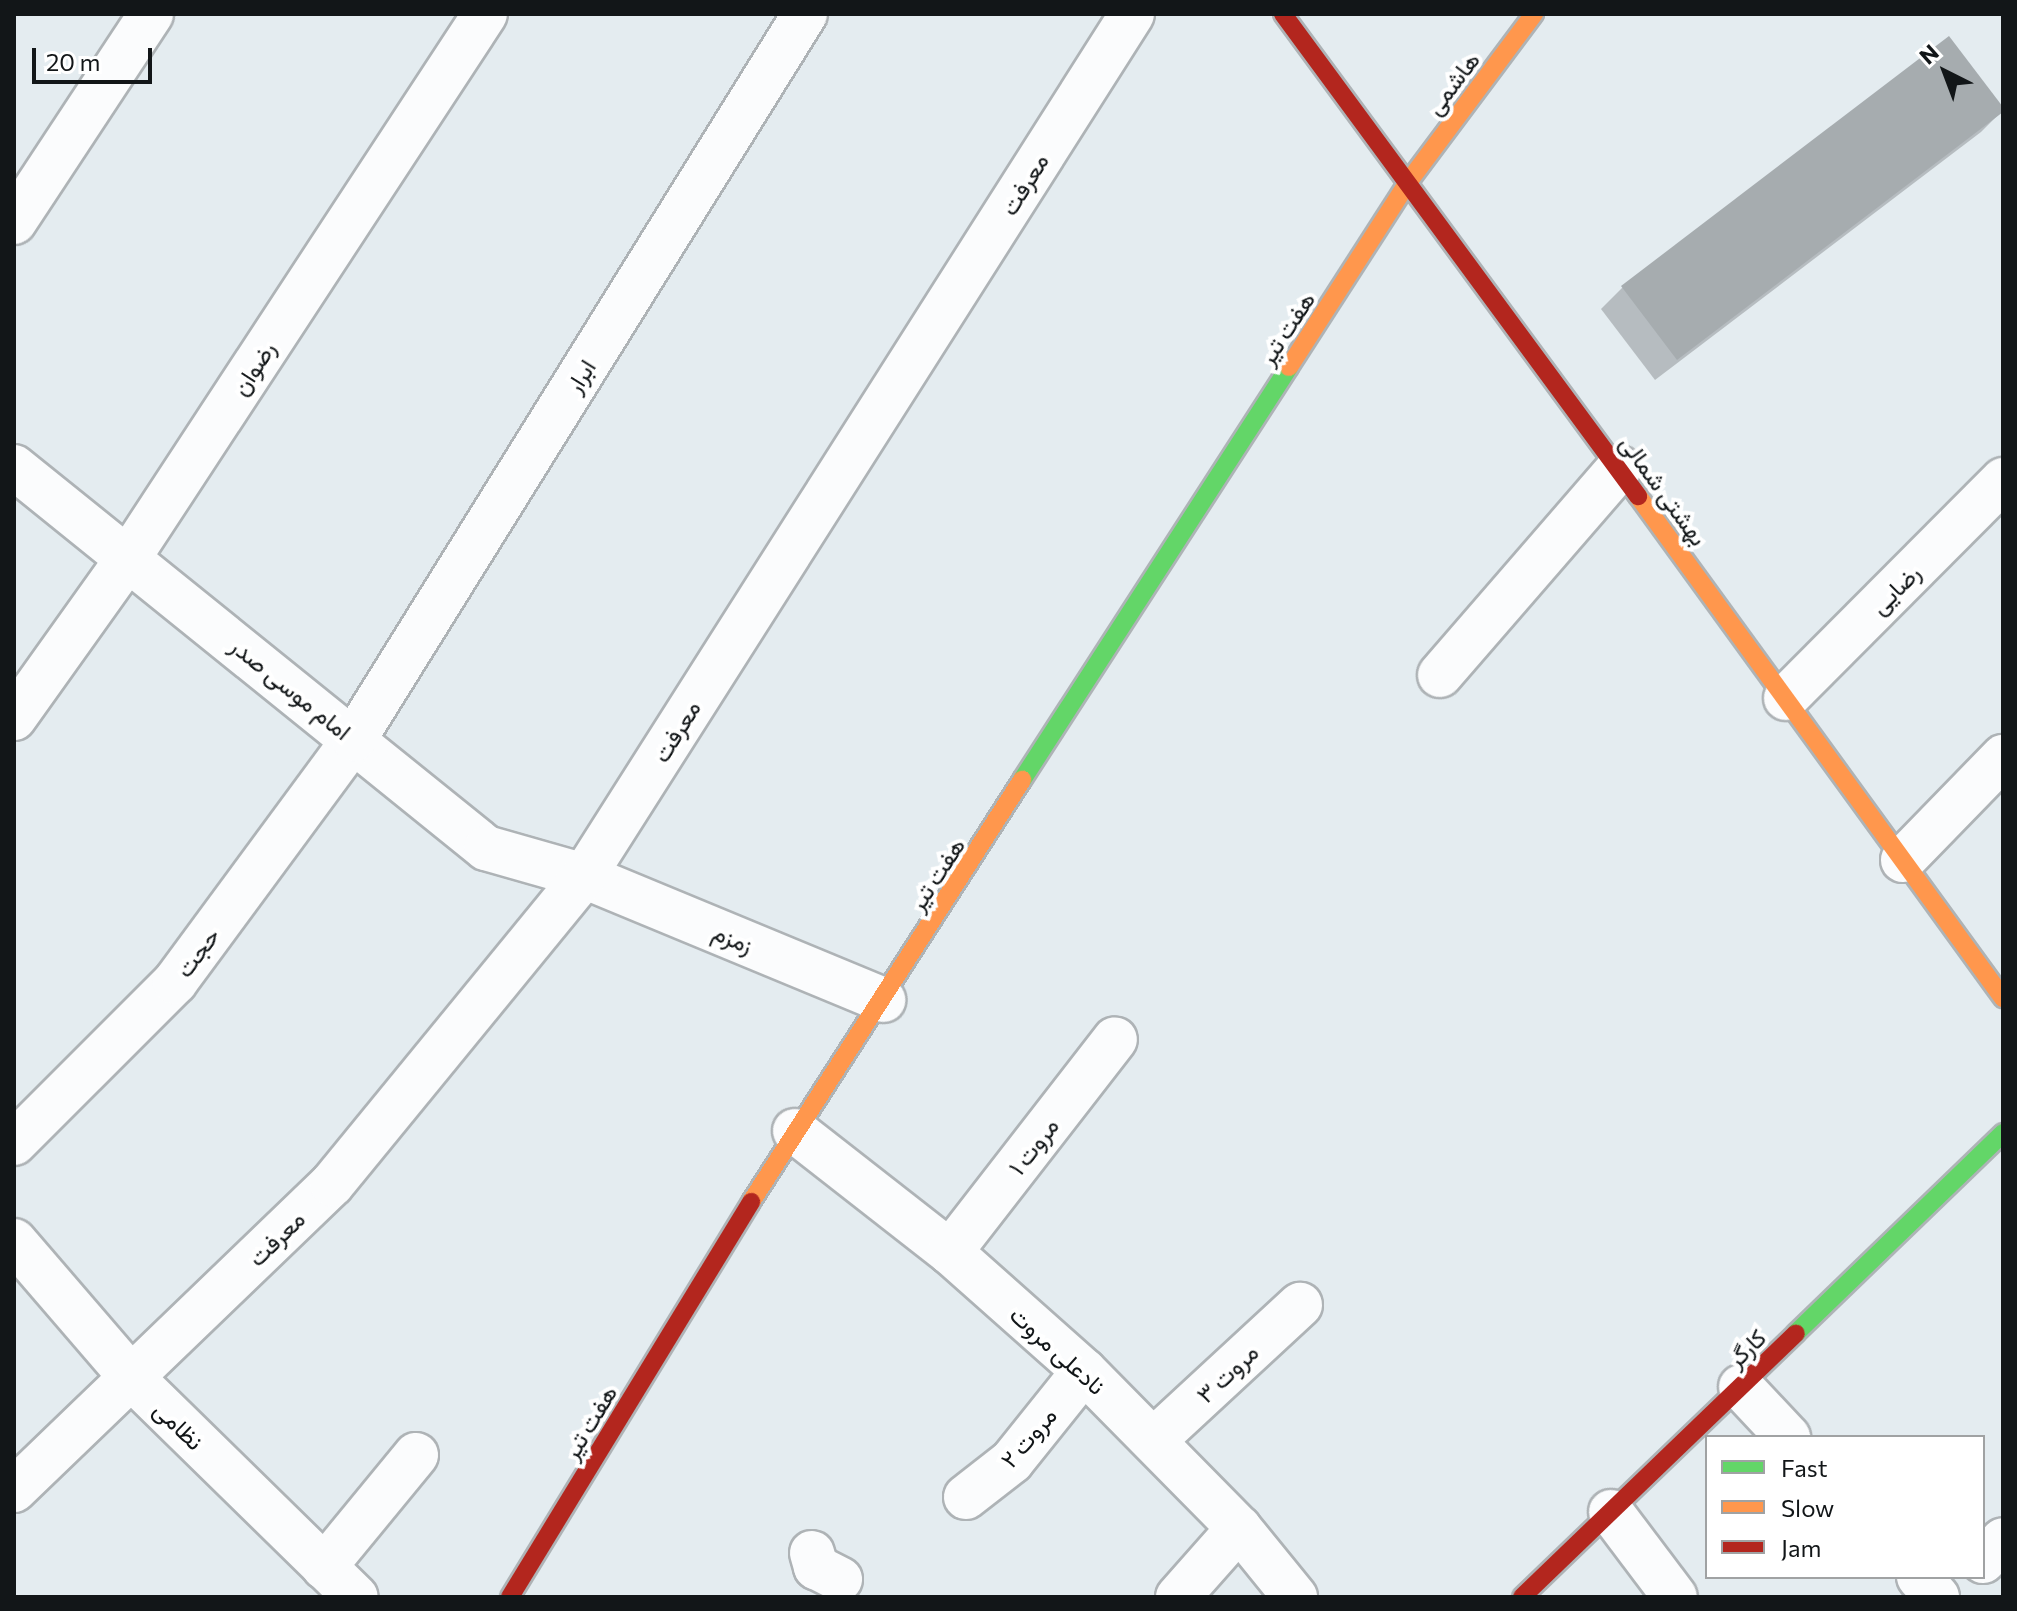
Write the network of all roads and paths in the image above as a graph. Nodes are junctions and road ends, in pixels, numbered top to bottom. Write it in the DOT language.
graph roads {
  1 [pos="151,14"];
  2 [pos="485,14"];
  3 [pos="805,14"];
  4 [pos="1132,14"];
  5 [pos="1283,14"];
  6 [pos="1534,14"];
  7 [pos="1409,181"];
  8 [pos="14,222"];
  9 [pos="14,467"];
  10 [pos="1619,468"];
  11 [pos="2003,480"];
  12 [pos="129,557"];
  13 [pos="1440,675"];
  14 [pos="1786,698"];
  15 [pos="14,718"];
  16 [pos="354,739"];
  17 [pos="2003,757"];
  18 [pos="1903,860"];
  19 [pos="584,876"];
  20 [pos="2003,998"];
  21 [pos="883,1000"];
  22 [pos="1115,1039"];
  23 [pos="795,1131"];
  24 [pos="2003,1133"];
  25 [pos="14,1143"];
  26 [pos="14,1241"];
  27 [pos="950,1252"];
  28 [pos="1300,1305"];
  29 [pos="1084,1371"];
  30 [pos="132,1378"];
  31 [pos="1741,1387"];
  32 [pos="1786,1435"];
  33 [pos="1154,1440"];
  34 [pos="416,1455"];
  35 [pos="14,1490"];
  36 [pos="966,1497"];
  37 [pos="1611,1512"];
  38 [pos="1239,1528"];
  39 [pos="2003,1540"];
  40 [pos="1985,1559"];
  41 [pos="324,1567"];
  42 [pos="1921,1579"];
  43 [pos="1967,1579"];
  44 [pos="356,1597"];
  45 [pos="510,1597"];
  46 [pos="1178,1597"];
  47 [pos="1295,1597"];
  48 [pos="1522,1597"];
  49 [pos="1675,1597"];
  50 [pos="1937,1597"];
  51 [pos="1950,1597"];
  1 -- 8 [label="street"];
  2 -- 12 [label="street, رضوان"];
  3 -- 16 [label="street, ابرار"];
  4 -- 19 [label="street, معرفت"];
  5 -- 7 [label="street, بهشتی شمالی"];
  6 -- 7 [label="street, هاشمی"];
  7 -- 10 [label="street, بهشتی شمالی"];
  7 -- 21 [label="street, هفت تیر"];
  9 -- 12 [label="street, امام موسی صدر"];
  10 -- 13 [label="street"];
  10 -- 14 [label="street, بهشتی شمالی"];
  11 -- 14 [label="street, رضایی"];
  12 -- 15 [label="street, رضوان"];
  12 -- 16 [label="street, امام موسی صدر"];
  14 -- 18 [label="street, بهشتی شمالی"];
  16 -- 19 [label="street, امام موسی صدر"];
  16 -- 25 [label="street, حجت"];
  17 -- 18 [label="street"];
  18 -- 20 [label="street, بهشتی شمالی"];
  19 -- 21 [label="street, زمزم"];
  19 -- 30 [label="street, معرفت"];
  21 -- 23 [label="street, هفت تیر"];
  22 -- 27 [label="street, مروت ۱"];
  23 -- 27 [label="street, نادعلی مروت"];
  23 -- 45 [label="street, هفت تیر"];
  24 -- 31 [label="street, کارگر"];
  26 -- 30 [label="street, نظامی"];
  27 -- 29 [label="street, نادعلی مروت"];
  28 -- 33 [label="street, مروت ۳"];
  29 -- 33 [label="street, نادعلی مروت"];
  29 -- 36 [label="street, مروت ۲"];
  30 -- 35 [label="street, معرفت"];
  30 -- 41 [label="street, نظامی"];
  31 -- 32 [label="street"];
  31 -- 37 [label="street, کارگر"];
  33 -- 38 [label="street, نادعلی مروت"];
  34 -- 41 [label="street"];
  37 -- 48 [label="street, کارگر"];
  37 -- 49 [label="street"];
  38 -- 46 [label="street"];
  38 -- 47 [label="street, نادعلی مروت"];
  39 -- 40 [label="street"];
  41 -- 44 [label="street, نظامی"];
  42 -- 50 [label="street"];
  43 -- 51 [label="street"];
}
